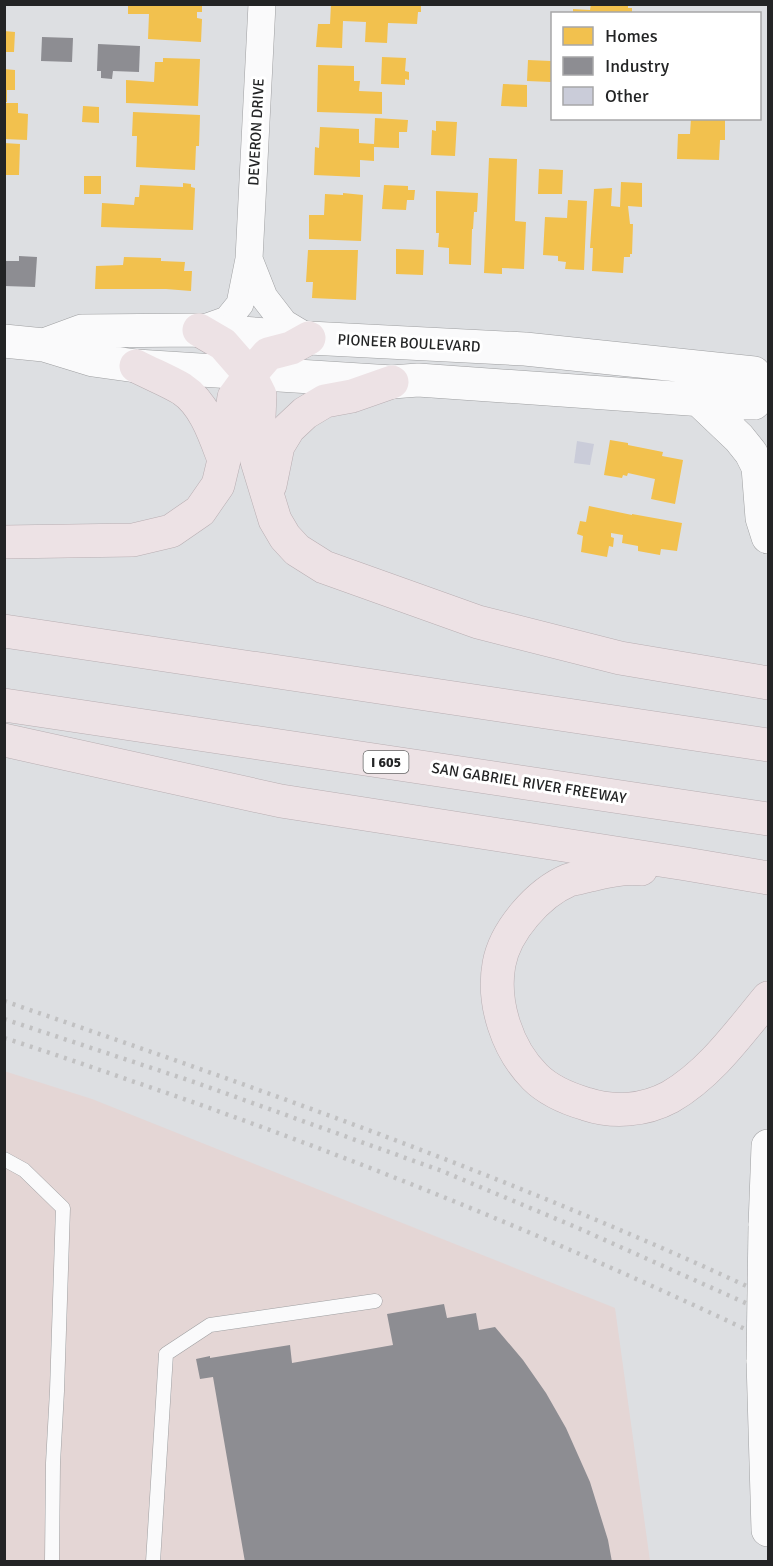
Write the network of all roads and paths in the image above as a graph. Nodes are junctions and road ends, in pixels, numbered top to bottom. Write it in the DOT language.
graph roads {
  1 [pos="262,4"];
  2 [pos="249,259"];
  3 [pos="199,330"];
  4 [pos="309,338"];
  5 [pos="4,341"];
  6 [pos="44,345"];
  7 [pos="136,366"];
  8 [pos="250,375"];
  9 [pos="392,382"];
  10 [pos="768,390"];
  11 [pos="698,399"];
  12 [pos="224,460"];
  13 [pos="267,498"];
  14 [pos="768,537"];
  15 [pos="4,542"];
  16 [pos="4,631"];
  17 [pos="768,683"];
  18 [pos="4,705"];
  19 [pos="4,740"];
  20 [pos="768,745"];
  21 [pos="768,819"];
  22 [pos="729,872"];
  23 [pos="768,878"];
  24 [pos="768,998"];
  25 [pos="768,1146"];
  26 [pos="4,1159"];
  27 [pos="766,1220"];
  28 [pos="375,1301"];
  29 [pos="768,1530"];
  30 [pos="52,1562"];
  31 [pos="153,1562"];
  1 -- 2 [label="street, DEVERON DRIVE"];
  2 -- 3 [label="street, DEVERON DRIVE"];
  2 -- 4 [label="street, DEVERON DRIVE"];
  3 -- 4 [label="main road, PIONEER BOULEVARD"];
  3 -- 6 [label="main road, PIONEER BOULEVARD"];
  3 -- 8 [label="highway"];
  4 -- 8 [label="highway"];
  4 -- 10 [label="main road, PIONEER BOULEVARD"];
  5 -- 6 [label="main road, PIONEER BOULEVARD"];
  6 -- 7 [label="main road, PIONEER BOULEVARD"];
  7 -- 8 [label="main road, PIONEER BOULEVARD"];
  7 -- 12 [label="highway"];
  8 -- 9 [label="main road, PIONEER BOULEVARD"];
  8 -- 12 [label="highway"];
  8 -- 13 [label="highway"];
  9 -- 11 [label="main road, PIONEER BOULEVARD"];
  9 -- 13 [label="highway"];
  10 -- 11 [label="main road, PIONEER BOULEVARD"];
  11 -- 14 [label="main road"];
  12 -- 15 [label="highway"];
  13 -- 17 [label="highway"];
  16 -- 20 [label="highway"];
  18 -- 21 [label="highway, SAN GABRIEL RIVER FREEWAY / I 605"];
  19 -- 22 [label="highway"];
  22 -- 23 [label="highway"];
  22 -- 24 [label="highway"];
  25 -- 27 [label="main road"];
  26 -- 30 [label="lane"];
  27 -- 29 [label="main road, bridge"];
  28 -- 31 [label="lane"];
}
